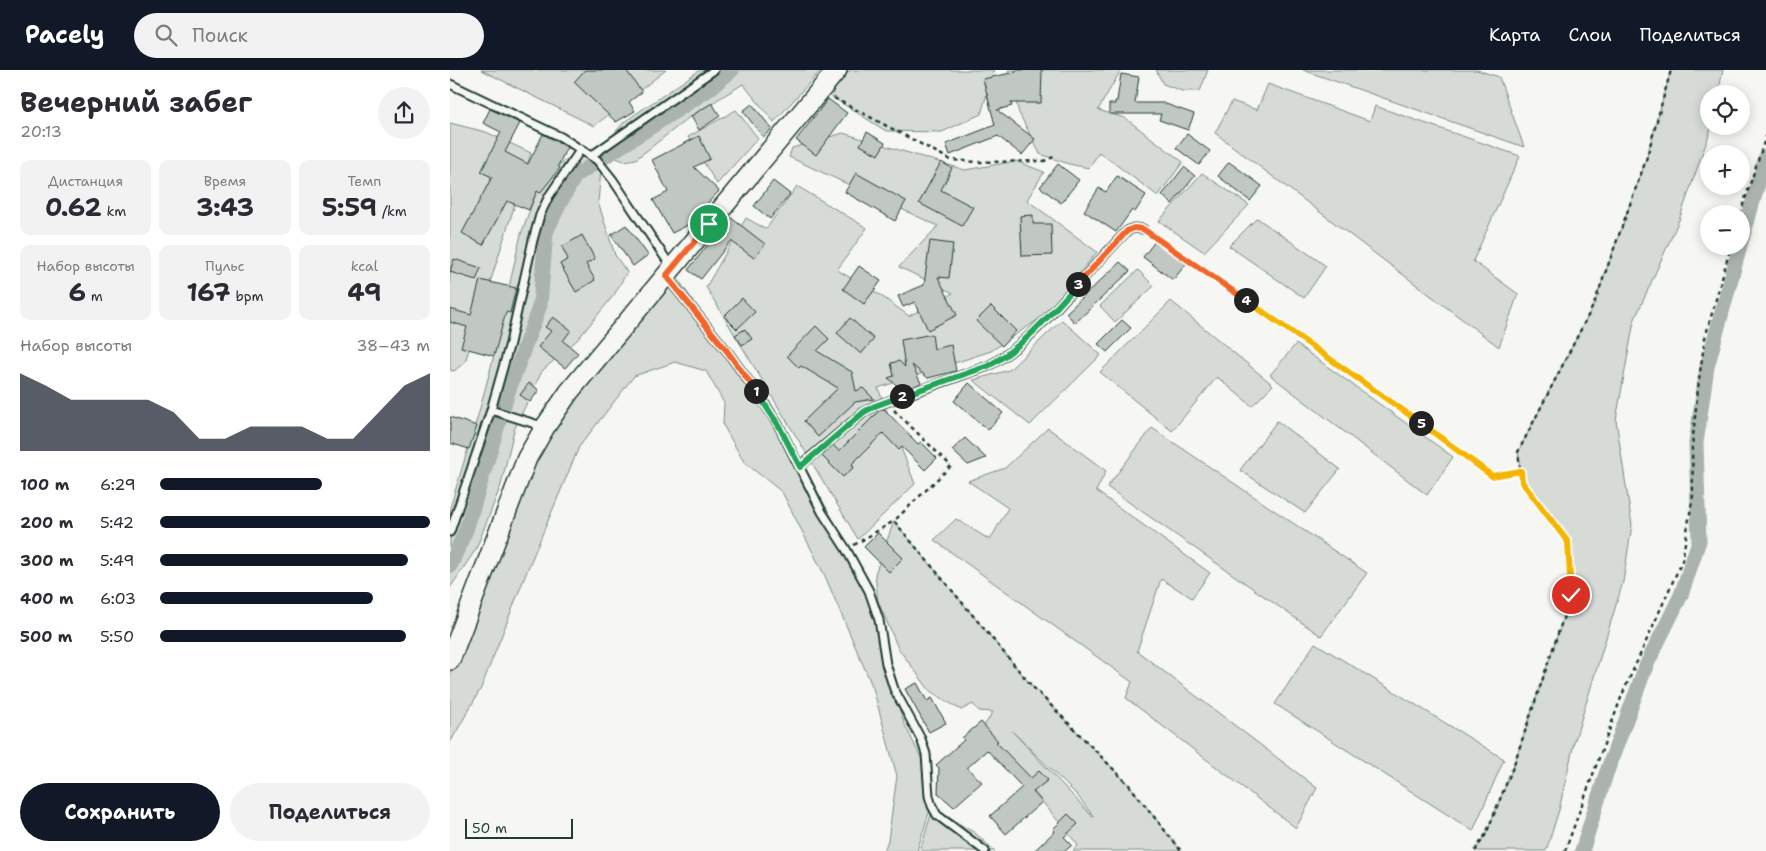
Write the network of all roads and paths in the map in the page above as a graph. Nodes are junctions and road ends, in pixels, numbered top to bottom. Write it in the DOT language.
graph roads {
  1 [pos="714,70"];
  2 [pos="837,70"];
  3 [pos="1671,70"];
  4 [pos="450,84"];
  5 [pos="819,90"];
  6 [pos="1766,136"];
  7 [pos="581,150"];
  8 [pos="1056,156"];
  9 [pos="594,158"];
  10 [pos="1743,205"];
  11 [pos="1143,229"];
  12 [pos="1728,255"];
  13 [pos="669,272"];
  14 [pos="886,402"];
  15 [pos="491,410"];
  16 [pos="545,427"];
  17 [pos="800,467"];
  18 [pos="1521,471"];
  19 [pos="894,521"];
  20 [pos="450,532"];
  21 [pos="846,549"];
  22 [pos="450,660"];
  23 [pos="985,851"];
  24 [pos="1181,851"];
  25 [pos="1475,851"];
  26 [pos="1564,851"];
  1 -- 9 [label="lane"];
  2 -- 5 [label="street"];
  3 -- 18 [label="path"];
  4 -- 7 [label="lane"];
  5 -- 8 [label="path"];
  5 -- 13 [label="street"];
  6 -- 10 [label="path"];
  7 -- 9 [label="lane"];
  7 -- 15 [label="lane"];
  9 -- 13 [label="lane"];
  11 -- 14 [label="lane"];
  11 -- 18 [label="path"];
  12 -- 26 [label="path"];
  13 -- 16 [label="street"];
  13 -- 17 [label="lane"];
  14 -- 17 [label="lane"];
  14 -- 19 [label="path"];
  15 -- 16 [label="lane"];
  15 -- 20 [label="lane"];
  16 -- 22 [label="street"];
  17 -- 21 [label="lane"];
  18 -- 25 [label="path"];
  19 -- 21 [label="path"];
  19 -- 24 [label="path"];
  21 -- 23 [label="lane"];
}
